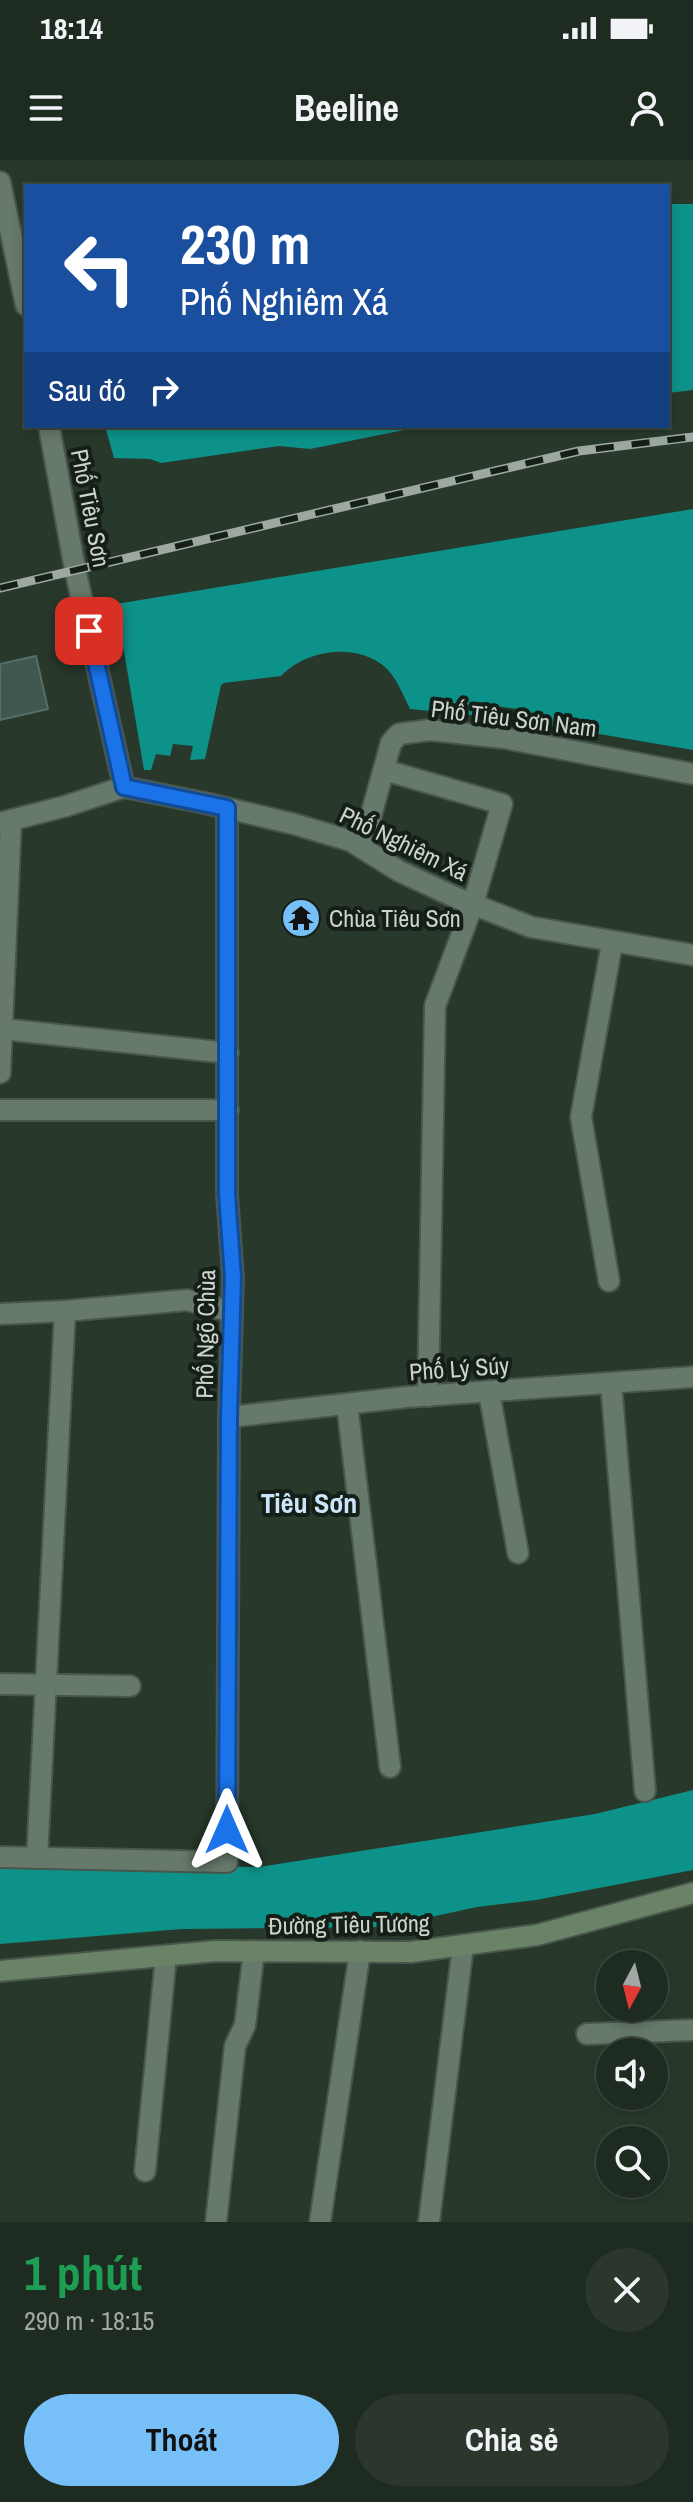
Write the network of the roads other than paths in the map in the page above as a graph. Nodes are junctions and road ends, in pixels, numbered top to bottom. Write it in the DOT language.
graph roads {
  1 [pos="0,182"];
  2 [pos="8,256"];
  3 [pos="24,300"];
  4 [pos="49,428"];
  5 [pos="384,770"];
  6 [pos="693,774"];
  7 [pos="124,787"];
  8 [pos="227,808"];
  9 [pos="6,821"];
  10 [pos="362,848"];
  11 [pos="473,904"];
  12 [pos="612,943"];
  13 [pos="693,955"];
  14 [pos="2,1029"];
  15 [pos="228,1053"];
  16 [pos="0,1073"];
  17 [pos="0,1110"];
  18 [pos="228,1110"];
  19 [pos="609,1281"];
  20 [pos="65,1311"];
  21 [pos="232,1312"];
  22 [pos="0,1314"];
  23 [pos="693,1377"];
  24 [pos="611,1383"];
  25 [pos="489,1392"];
  26 [pos="428,1396"];
  27 [pos="347,1404"];
  28 [pos="229,1417"];
  29 [pos="518,1553"];
  30 [pos="0,1684"];
  31 [pos="46,1685"];
  32 [pos="130,1686"];
  33 [pos="390,1767"];
  34 [pos="645,1791"];
  35 [pos="0,1857"];
  36 [pos="37,1858"];
  37 [pos="693,1893"];
  38 [pos="463,1946"];
  39 [pos="254,1951"];
  40 [pos="360,1951"];
  41 [pos="166,1956"];
  42 [pos="0,1971"];
  43 [pos="693,2030"];
  44 [pos="587,2034"];
  45 [pos="145,2171"];
  46 [pos="216,2222"];
  47 [pos="320,2222"];
  48 [pos="429,2222"];
  1 -- 2 [label="street"];
  2 -- 3 [label="street"];
  4 -- 7 [label="street, Phố Tiêu Sơn"];
  5 -- 6 [label="street, Phố Tiêu Sơn Nam"];
  5 -- 10 [label="street, Phố Tiêu Sơn Nam"];
  5 -- 11 [label="street"];
  7 -- 8 [label="street, Phố Nghiêm Xá"];
  7 -- 9 [label="street, Phố Nghiêm Xá"];
  8 -- 10 [label="street, Phố Nghiêm Xá"];
  8 -- 15 [label="street, Phố Ngõ Chùa"];
  9 -- 14 [label="street"];
  10 -- 11 [label="street, Phố Nghiêm Xá"];
  11 -- 12 [label="street, Phố Nghiêm Xá"];
  11 -- 26 [label="street"];
  12 -- 13 [label="street, Phố Nghiêm Xá"];
  12 -- 19 [label="street"];
  14 -- 15 [label="street"];
  14 -- 16 [label="street"];
  15 -- 18 [label="street, Phố Ngõ Chùa"];
  17 -- 18 [label="street"];
  18 -- 21 [label="street, Phố Ngõ Chùa"];
  20 -- 21 [label="street"];
  20 -- 22 [label="street"];
  20 -- 31 [label="street"];
  21 -- 28 [label="street, Phố Ngõ Chùa"];
  23 -- 24 [label="street, Phố Lý Súy"];
  24 -- 25 [label="street, Phố Lý Súy"];
  24 -- 34 [label="street"];
  25 -- 26 [label="street, Phố Lý Súy"];
  25 -- 29 [label="street"];
  26 -- 27 [label="street, Phố Lý Súy"];
  27 -- 28 [label="street, Phố Lý Súy"];
  27 -- 33 [label="street"];
  28 -- 36 [label="street, Phố Ngõ Chùa"];
  30 -- 31 [label="street"];
  31 -- 32 [label="street"];
  31 -- 36 [label="street"];
  35 -- 36 [label="street"];
  37 -- 38 [label="street, Đường Tiêu Tương"];
  38 -- 40 [label="street, Đường Tiêu Tương"];
  38 -- 48 [label="street"];
  39 -- 40 [label="street, Đường Tiêu Tương"];
  39 -- 41 [label="street, Đường Tiêu Tương"];
  39 -- 46 [label="street"];
  40 -- 47 [label="street"];
  41 -- 42 [label="street, Đường Tiêu Tương"];
  41 -- 45 [label="street"];
  43 -- 44 [label="street"];
}
